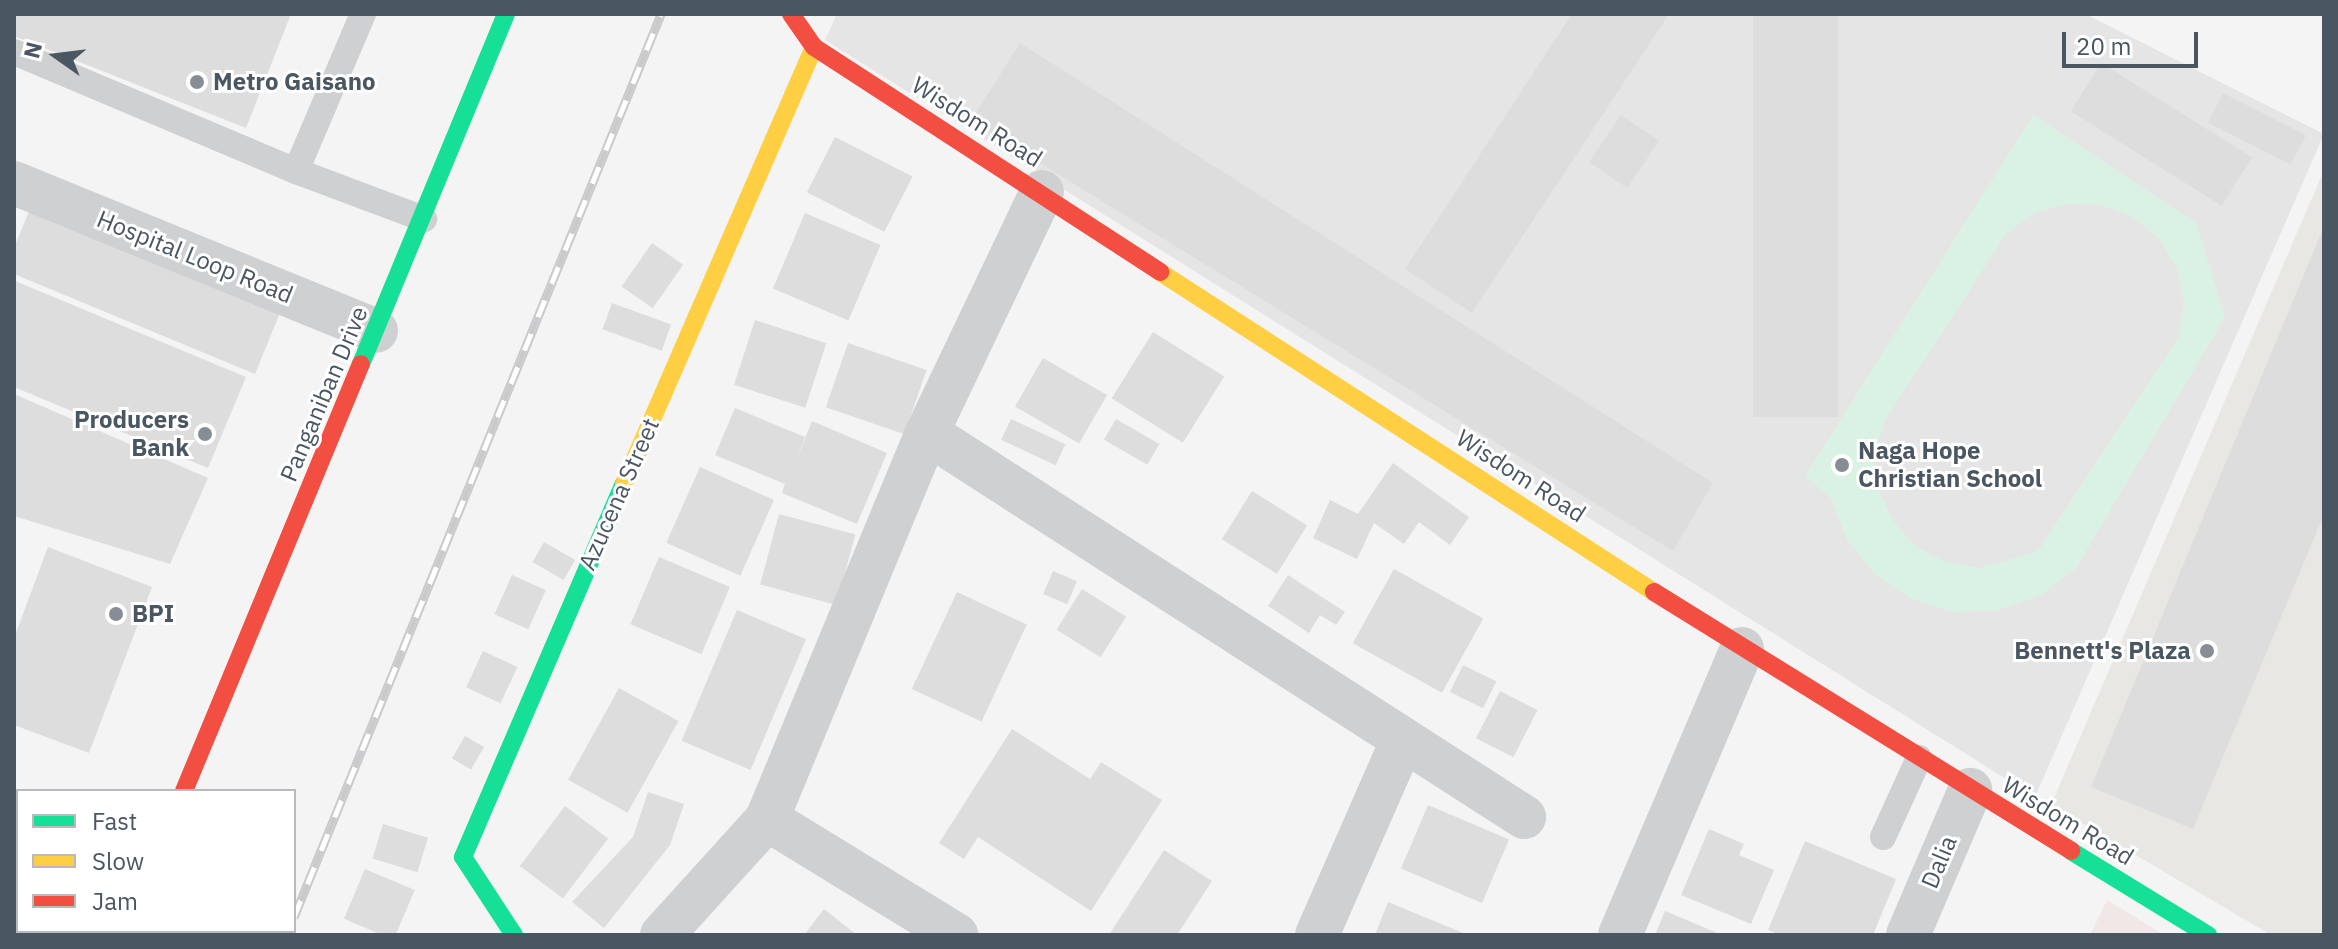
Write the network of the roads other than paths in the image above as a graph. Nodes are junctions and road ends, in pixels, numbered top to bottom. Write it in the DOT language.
graph roads {
  1 [pos="363,14"];
  2 [pos="506,14"];
  3 [pos="791,14"];
  4 [pos="814,47"];
  5 [pos="14,52"];
  6 [pos="296,171"];
  7 [pos="14,183"];
  8 [pos="1042,192"];
  9 [pos="424,219"];
  10 [pos="376,331"];
  11 [pos="927,433"];
  12 [pos="1742,649"];
  13 [pos="1403,739"];
  14 [pos="1919,758"];
  15 [pos="185,789"];
  16 [pos="1970,790"];
  17 [pos="1524,817"];
  18 [pos="767,819"];
  19 [pos="1883,837"];
  20 [pos="514,935"];
  21 [pos="662,935"];
  22 [pos="956,935"];
  23 [pos="1317,935"];
  24 [pos="1620,935"];
  25 [pos="1908,935"];
  26 [pos="2208,935"];
  1 -- 6 [label="lane"];
  2 -- 9 [label="street, Panganiban Drive"];
  3 -- 4 [label="street"];
  4 -- 8 [label="street, Wisdom Road"];
  4 -- 20 [label="street, Azucena Street"];
  5 -- 6 [label="lane"];
  6 -- 9 [label="lane"];
  7 -- 10 [label="street, Hospital Loop Road"];
  8 -- 11 [label="street"];
  8 -- 12 [label="street, Wisdom Road"];
  9 -- 10 [label="street, Panganiban Drive"];
  10 -- 15 [label="street, Panganiban Drive"];
  11 -- 13 [label="street"];
  11 -- 18 [label="street"];
  12 -- 14 [label="street, Wisdom Road"];
  12 -- 24 [label="street"];
  13 -- 17 [label="street"];
  13 -- 23 [label="street"];
  14 -- 16 [label="street, Wisdom Road"];
  14 -- 19 [label="lane"];
  16 -- 25 [label="street, Dalia"];
  16 -- 26 [label="street, Wisdom Road"];
  18 -- 21 [label="street"];
  18 -- 22 [label="street"];
}
